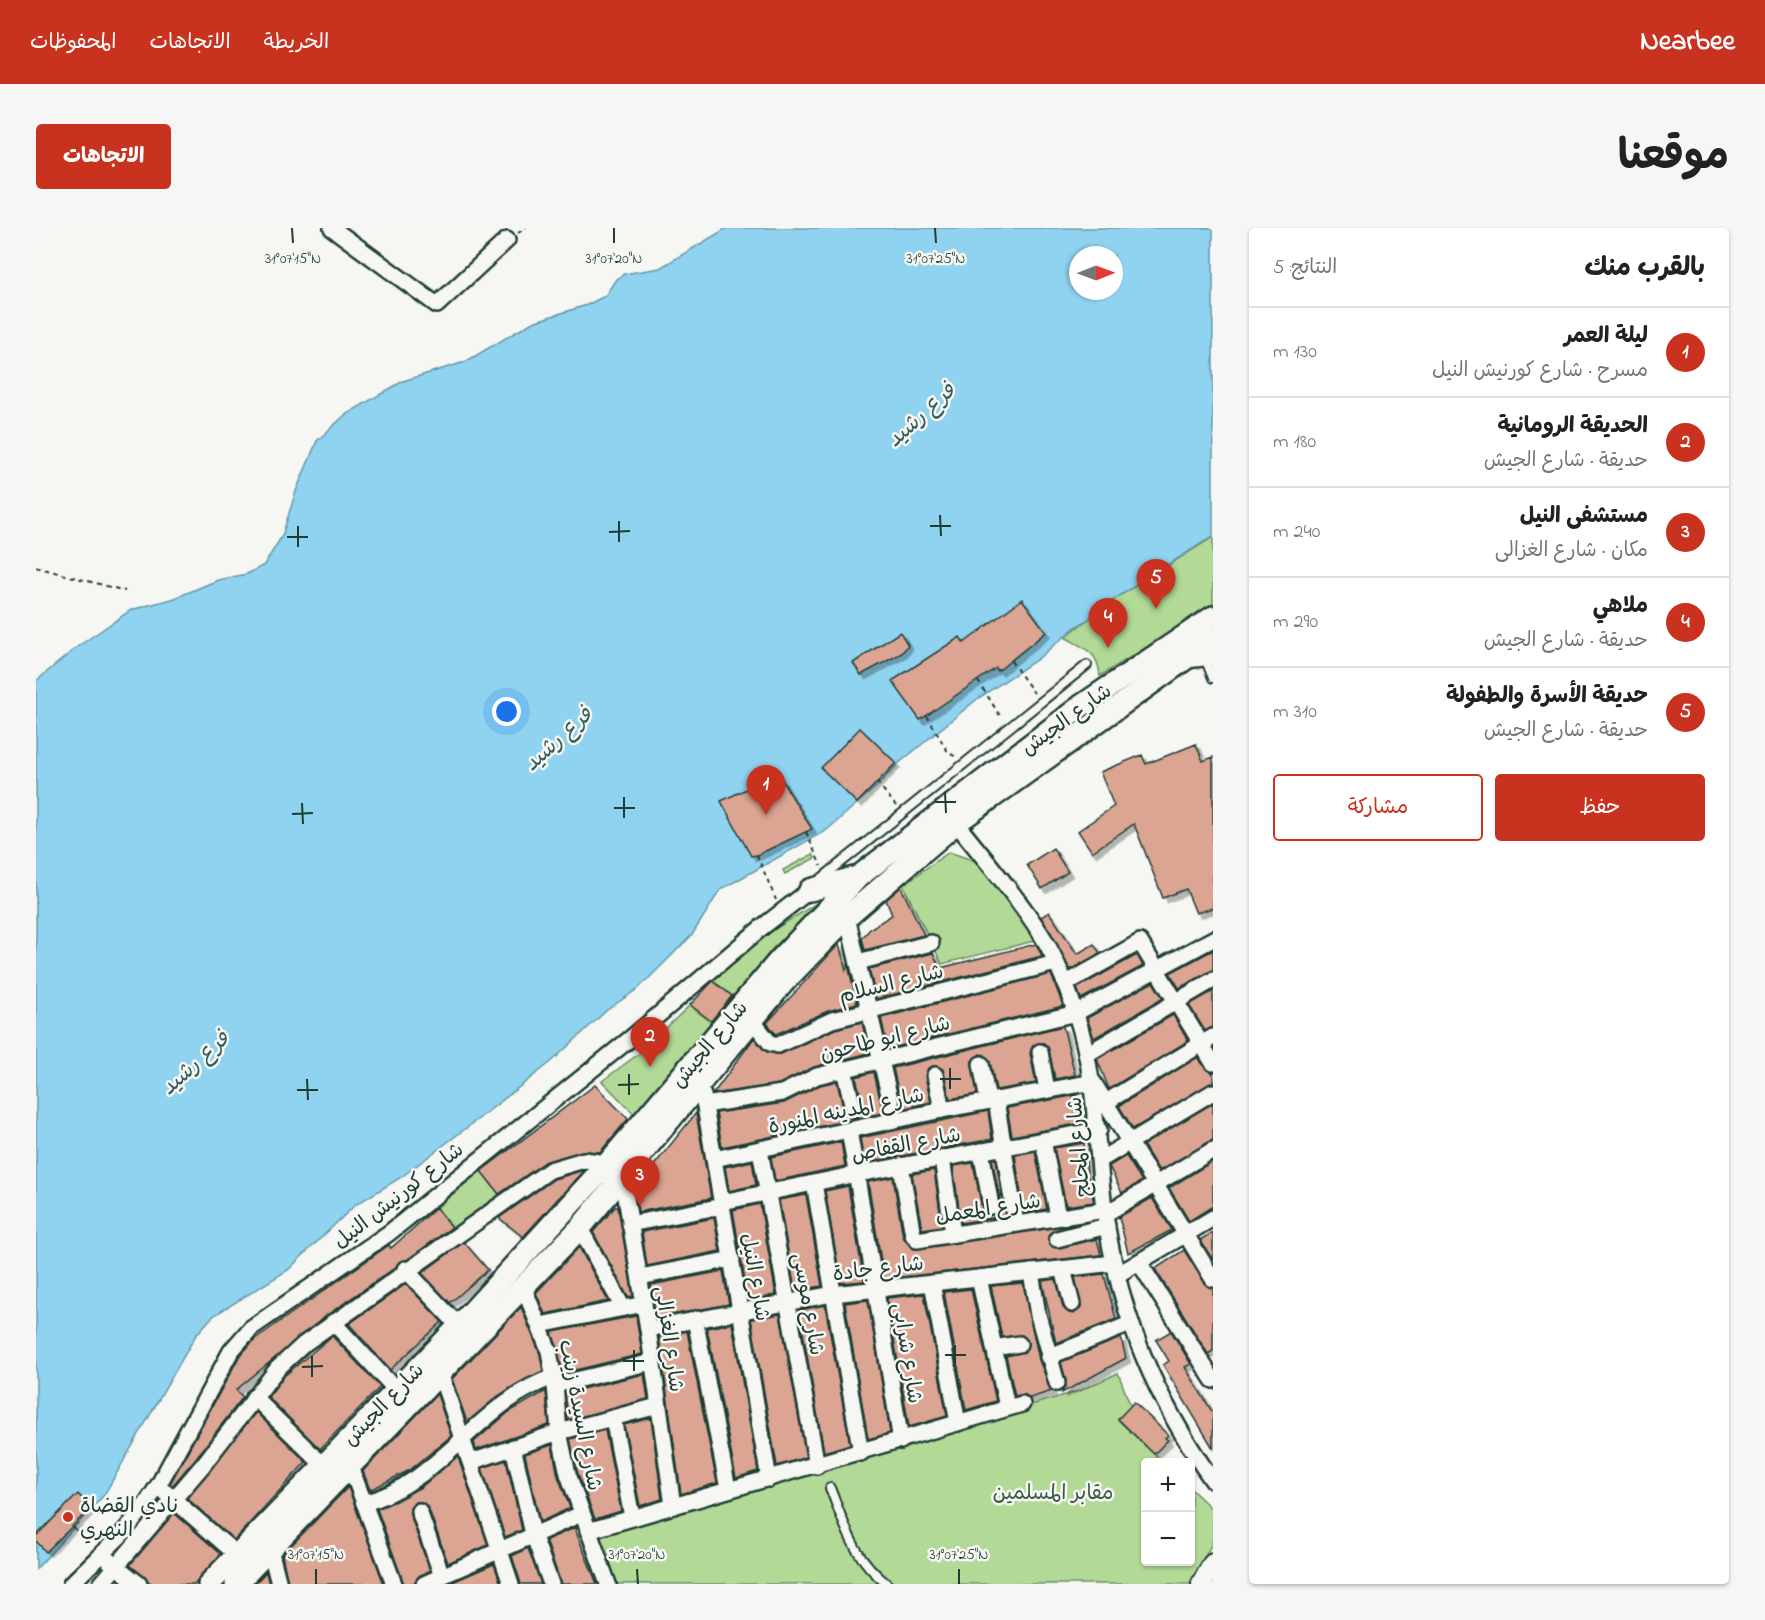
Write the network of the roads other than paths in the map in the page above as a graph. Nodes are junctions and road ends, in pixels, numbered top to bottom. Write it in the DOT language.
graph roads {
  1 [pos="332,228"];
  2 [pos="507,240"];
  3 [pos="1213,617"];
  4 [pos="1210,651"];
  5 [pos="1087,664"];
  6 [pos="1213,678"];
  7 [pos="956,823"];
  8 [pos="858,877"];
  9 [pos="810,890"];
  10 [pos="847,917"];
  11 [pos="1213,939"];
  12 [pos="932,943"];
  13 [pos="858,962"];
  14 [pos="1056,963"];
  15 [pos="1157,970"];
  16 [pos="1213,980"];
  17 [pos="1065,984"];
  18 [pos="1177,1002"];
  19 [pos="869,1010"];
  20 [pos="1076,1013"];
  21 [pos="753,1020"];
  22 [pos="1207,1040"];
  23 [pos="1040,1052"];
  24 [pos="1087,1054"];
  25 [pos="881,1060"];
  26 [pos="1213,1063"];
  27 [pos="981,1064"];
  28 [pos="844,1069"];
  29 [pos="935,1075"];
  30 [pos="1093,1082"];
  31 [pos="701,1083"];
  32 [pos="1047,1090"];
  33 [pos="1213,1092"];
  34 [pos="992,1101"];
  35 [pos="1101,1104"];
  36 [pos="705,1105"];
  37 [pos="853,1109"];
  38 [pos="942,1110"];
  39 [pos="895,1120"];
  40 [pos="849,1130"];
  41 [pos="1099,1130"];
  42 [pos="1043,1140"];
  43 [pos="1131,1141"];
  44 [pos="1004,1147"];
  45 [pos="760,1150"];
  46 [pos="1213,1150"];
  47 [pos="981,1151"];
  48 [pos="942,1158"];
  49 [pos="714,1160"];
  50 [pos="1100,1160"];
  51 [pos="608,1163"];
  52 [pos="901,1166"];
  53 [pos="857,1174"];
  54 [pos="623,1179"];
  55 [pos="814,1183"];
  56 [pos="1156,1184"];
  57 [pos="767,1192"];
  58 [pos="722,1204"];
  59 [pos="991,1206"];
  60 [pos="1058,1217"];
  61 [pos="1106,1217"];
  62 [pos="1213,1218"];
  63 [pos="630,1224"];
  64 [pos="1016,1224"];
  65 [pos="580,1228"];
  66 [pos="953,1234"];
  67 [pos="1186,1234"];
  68 [pos="1057,1239"];
  69 [pos="732,1259"];
  70 [pos="1139,1262"];
  71 [pos="405,1269"];
  72 [pos="1063,1269"];
  73 [pos="1116,1269"];
  74 [pos="1031,1272"];
  75 [pos="640,1277"];
  76 [pos="979,1278"];
  77 [pos="1213,1279"];
  78 [pos="932,1282"];
  79 [pos="524,1288"];
  80 [pos="876,1289"];
  81 [pos="833,1294"];
  82 [pos="787,1301"];
  83 [pos="644,1304"];
  84 [pos="1072,1304"];
  85 [pos="624,1308"];
  86 [pos="740,1310"];
  87 [pos="695,1319"];
  88 [pos="333,1323"];
  89 [pos="1130,1324"];
  90 [pos="540,1325"];
  91 [pos="459,1326"];
  92 [pos="648,1329"];
  93 [pos="1018,1344"];
  94 [pos="994,1348"];
  95 [pos="1048,1357"];
  96 [pos="652,1362"];
  97 [pos="440,1373"];
  98 [pos="1213,1380"];
  99 [pos="555,1381"];
  100 [pos="1057,1383"];
  101 [pos="396,1390"];
  102 [pos="254,1397"];
  103 [pos="1022,1404"];
  104 [pos="658,1406"];
  105 [pos="1007,1407"];
  106 [pos="613,1418"];
  107 [pos="958,1423"];
  108 [pos="559,1432"];
  109 [pos="464,1439"];
  110 [pos="901,1441"];
  111 [pos="513,1447"];
  112 [pos="861,1453"];
  113 [pos="471,1462"];
  114 [pos="323,1465"];
  115 [pos="350,1465"];
  116 [pos="817,1466"];
  117 [pos="769,1479"];
  118 [pos="1213,1481"];
  119 [pos="158,1486"];
  120 [pos="830,1488"];
  121 [pos="728,1490"];
  122 [pos="173,1498"];
  123 [pos="364,1503"];
  124 [pos="673,1506"];
  125 [pos="419,1511"];
  126 [pos="581,1514"];
  127 [pos="632,1517"];
  128 [pos="588,1530"];
  129 [pos="533,1534"];
  130 [pos="270,1549"];
  131 [pos="499,1549"];
  132 [pos="236,1554"];
  133 [pos="100,1555"];
  134 [pos="1213,1564"];
  135 [pos="116,1565"];
  136 [pos="435,1581"];
  137 [pos="71,1584"];
  138 [pos="101,1584"];
  139 [pos="139,1584"];
  140 [pos="209,1584"];
  141 [pos="236,1584"];
  142 [pos="279,1584"];
  143 [pos="394,1584"];
  144 [pos="511,1584"];
  145 [pos="551,1584"];
  146 [pos="608,1584"];
  147 [pos="887,1584"];
  148 [pos="1202,1584"];
  1 -- 2 [label="street"];
  3 -- 8 [label="main road, شارع الجيش"];
  4 -- 6 [label="lane"];
  4 -- 7 [label="main road, شارع الجيش"];
  5 -- 9 [label="lane"];
  7 -- 10 [label="main road, شارع الجيش"];
  7 -- 14 [label="street, شارع المحلج"];
  8 -- 9 [label="main road"];
  8 -- 51 [label="main road, شارع الجيش"];
  9 -- 119 [label="street, شارع كورنيش النيل"];
  10 -- 13 [label="street"];
  10 -- 21 [label="main road, شارع الجيش"];
  11 -- 15 [label="street, شارع ابو طاحون"];
  12 -- 13 [label="street"];
  13 -- 19 [label="street"];
  14 -- 17 [label="street, شارع المحلج"];
  14 -- 19 [label="street, شارع السلام"];
  15 -- 17 [label="street"];
  15 -- 18 [label="street"];
  15 -- 20 [label="street, شارع ابو طاحون"];
  16 -- 18 [label="street"];
  17 -- 20 [label="street, شارع المحلج"];
  18 -- 22 [label="street"];
  18 -- 24 [label="street"];
  19 -- 21 [label="street, شارع السلام"];
  19 -- 25 [label="street"];
  20 -- 24 [label="street, شارع المحلج"];
  20 -- 25 [label="street, شارع ابو طاحون"];
  21 -- 31 [label="main road, شارع الجيش"];
  22 -- 26 [label="street"];
  22 -- 35 [label="street"];
  23 -- 32 [label="street"];
  24 -- 30 [label="street, شارع المحلج"];
  25 -- 28 [label="street, شارع ابو طاحون"];
  25 -- 39 [label="street"];
  27 -- 34 [label="street"];
  28 -- 36 [label="street, شارع ابو طاحون"];
  28 -- 37 [label="street"];
  29 -- 38 [label="street"];
  30 -- 32 [label="street, شارع المدينه المنورة"];
  30 -- 35 [label="street, شارع المحلج"];
  31 -- 36 [label="street, شارع النيل"];
  31 -- 54 [label="main road, شارع الجيش"];
  32 -- 34 [label="street, شارع المدينه المنورة"];
  33 -- 43 [label="street"];
  34 -- 38 [label="street, شارع المدينه المنورة"];
  34 -- 44 [label="street"];
  35 -- 41 [label="street, شارع المحلج"];
  35 -- 43 [label="street"];
  36 -- 49 [label="street, شارع النيل"];
  38 -- 39 [label="street, شارع المدينه المنورة"];
  39 -- 40 [label="street, شارع المدينه المنورة"];
  40 -- 45 [label="street, شارع المدينه المنورة"];
  40 -- 53 [label="street, شارع شرابى"];
  41 -- 42 [label="street, شارع القفاص"];
  41 -- 50 [label="street, شارع المحلج"];
  42 -- 44 [label="street, شارع القفاص"];
  42 -- 60 [label="street"];
  43 -- 50 [label="street"];
  43 -- 56 [label="street"];
  44 -- 47 [label="street, شارع القفاص"];
  44 -- 64 [label="street"];
  45 -- 49 [label="street, شارع المدينه المنورة"];
  45 -- 57 [label="street, شارع موسى"];
  46 -- 56 [label="street"];
  47 -- 48 [label="street, شارع القفاص"];
  47 -- 59 [label="street"];
  48 -- 52 [label="street, شارع القفاص"];
  48 -- 66 [label="street"];
  49 -- 58 [label="street, شارع النيل"];
  50 -- 61 [label="street, شارع المحلج"];
  51 -- 71 [label="street"];
  51 -- 91 [label="main road, شارع الجيش"];
  52 -- 53 [label="street, شارع القفاص"];
  52 -- 66 [label="street, شارع المعمل"];
  53 -- 55 [label="street, شارع القفاص"];
  53 -- 80 [label="street, شارع شرابى"];
  54 -- 63 [label="street, شارع الغزالى"];
  54 -- 65 [label="main road, شارع الجيش"];
  55 -- 57 [label="street, شارع القفاص"];
  55 -- 81 [label="street"];
  56 -- 61 [label="street"];
  56 -- 67 [label="street"];
  57 -- 58 [label="street, شارع القفاص"];
  57 -- 82 [label="street, شارع موسى"];
  58 -- 63 [label="street, شارع القفاص"];
  58 -- 69 [label="street, شارع النيل"];
  60 -- 61 [label="street, شارع المعمل"];
  60 -- 64 [label="street, شارع المعمل"];
  61 -- 68 [label="street"];
  61 -- 73 [label="street, شارع المحلج"];
  62 -- 67 [label="street"];
  63 -- 75 [label="street, شارع الغزالى"];
  64 -- 66 [label="street, شارع المعمل"];
  65 -- 79 [label="main road, شارع الجيش"];
  65 -- 85 [label="street"];
  67 -- 70 [label="street"];
  67 -- 77 [label="street"];
  69 -- 75 [label="street"];
  69 -- 86 [label="street, شارع النيل"];
  70 -- 73 [label="street"];
  70 -- 98 [label="street"];
  71 -- 88 [label="street"];
  71 -- 91 [label="street"];
  72 -- 73 [label="street, شارع جادة"];
  72 -- 74 [label="street, شارع جادة"];
  72 -- 84 [label="street"];
  73 -- 89 [label="street, شارع المحلج"];
  74 -- 76 [label="street, شارع جادة"];
  74 -- 95 [label="street"];
  75 -- 83 [label="street, شارع الغزالى"];
  76 -- 78 [label="street, شارع جادة"];
  76 -- 94 [label="street"];
  78 -- 80 [label="street, شارع جادة"];
  78 -- 107 [label="street"];
  79 -- 90 [label="street, شارع السيدة زينب"];
  79 -- 97 [label="main road, شارع الجيش"];
  80 -- 81 [label="street, شارع جادة"];
  80 -- 110 [label="street, شارع شرابى"];
  81 -- 82 [label="street, شارع جادة"];
  81 -- 112 [label="street"];
  82 -- 86 [label="street, شارع جادة"];
  82 -- 116 [label="street, شارع موسى"];
  83 -- 85 [label="street"];
  83 -- 92 [label="street, شارع الغزالى"];
  85 -- 90 [label="street"];
  86 -- 87 [label="street, شارع جادة"];
  86 -- 117 [label="street, شارع النيل"];
  87 -- 92 [label="street, شارع جادة"];
  87 -- 121 [label="street"];
  88 -- 101 [label="street"];
  88 -- 102 [label="street"];
  89 -- 95 [label="street"];
  89 -- 118 [label="street, شارع المحلج"];
  90 -- 99 [label="street, شارع السيدة زينب"];
  91 -- 101 [label="main road, شارع الجيش"];
  92 -- 96 [label="street, شارع الغزالى"];
  93 -- 94 [label="street"];
  94 -- 105 [label="street"];
  95 -- 100 [label="street"];
  96 -- 99 [label="street"];
  96 -- 104 [label="street, شارع الغزالى"];
  97 -- 109 [label="street"];
  97 -- 115 [label="main road, شارع الجيش"];
  99 -- 108 [label="street, شارع السيدة زينب"];
  99 -- 109 [label="street"];
  101 -- 114 [label="main road, شارع الجيش"];
  102 -- 114 [label="street"];
  102 -- 122 [label="street"];
  103 -- 105 [label="street"];
  104 -- 106 [label="street"];
  104 -- 124 [label="street, شارع الغزالى"];
  105 -- 107 [label="street"];
  106 -- 108 [label="street"];
  106 -- 127 [label="street"];
  107 -- 110 [label="street"];
  108 -- 111 [label="street"];
  108 -- 126 [label="street, شارع السيدة زينب"];
  109 -- 113 [label="street"];
  109 -- 123 [label="street"];
  110 -- 112 [label="street"];
  111 -- 113 [label="street"];
  111 -- 129 [label="street"];
  112 -- 116 [label="street"];
  113 -- 131 [label="street"];
  114 -- 132 [label="main road, شارع الجيش"];
  115 -- 123 [label="street"];
  115 -- 130 [label="main road, شارع الجيش"];
  116 -- 117 [label="street"];
  117 -- 121 [label="street"];
  119 -- 122 [label="street"];
  119 -- 133 [label="street, شارع كورنيش النيل"];
  120 -- 147 [label="lane"];
  121 -- 124 [label="street"];
  122 -- 132 [label="street"];
  122 -- 135 [label="street"];
  123 -- 143 [label="street"];
  124 -- 127 [label="street"];
  125 -- 136 [label="street"];
  126 -- 128 [label="street, شارع السيدة زينب"];
  126 -- 129 [label="street"];
  127 -- 128 [label="street"];
  128 -- 146 [label="street, شارع السيدة زينب"];
  129 -- 131 [label="street"];
  129 -- 145 [label="street"];
  130 -- 141 [label="main road, شارع الجيش"];
  130 -- 142 [label="street"];
  131 -- 136 [label="street"];
  131 -- 144 [label="street"];
  132 -- 140 [label="main road, شارع الجيش"];
  133 -- 135 [label="street"];
  133 -- 137 [label="street, شارع كورنيش النيل"];
  134 -- 148 [label="street"];
  135 -- 138 [label="street"];
  135 -- 139 [label="street"];
}
